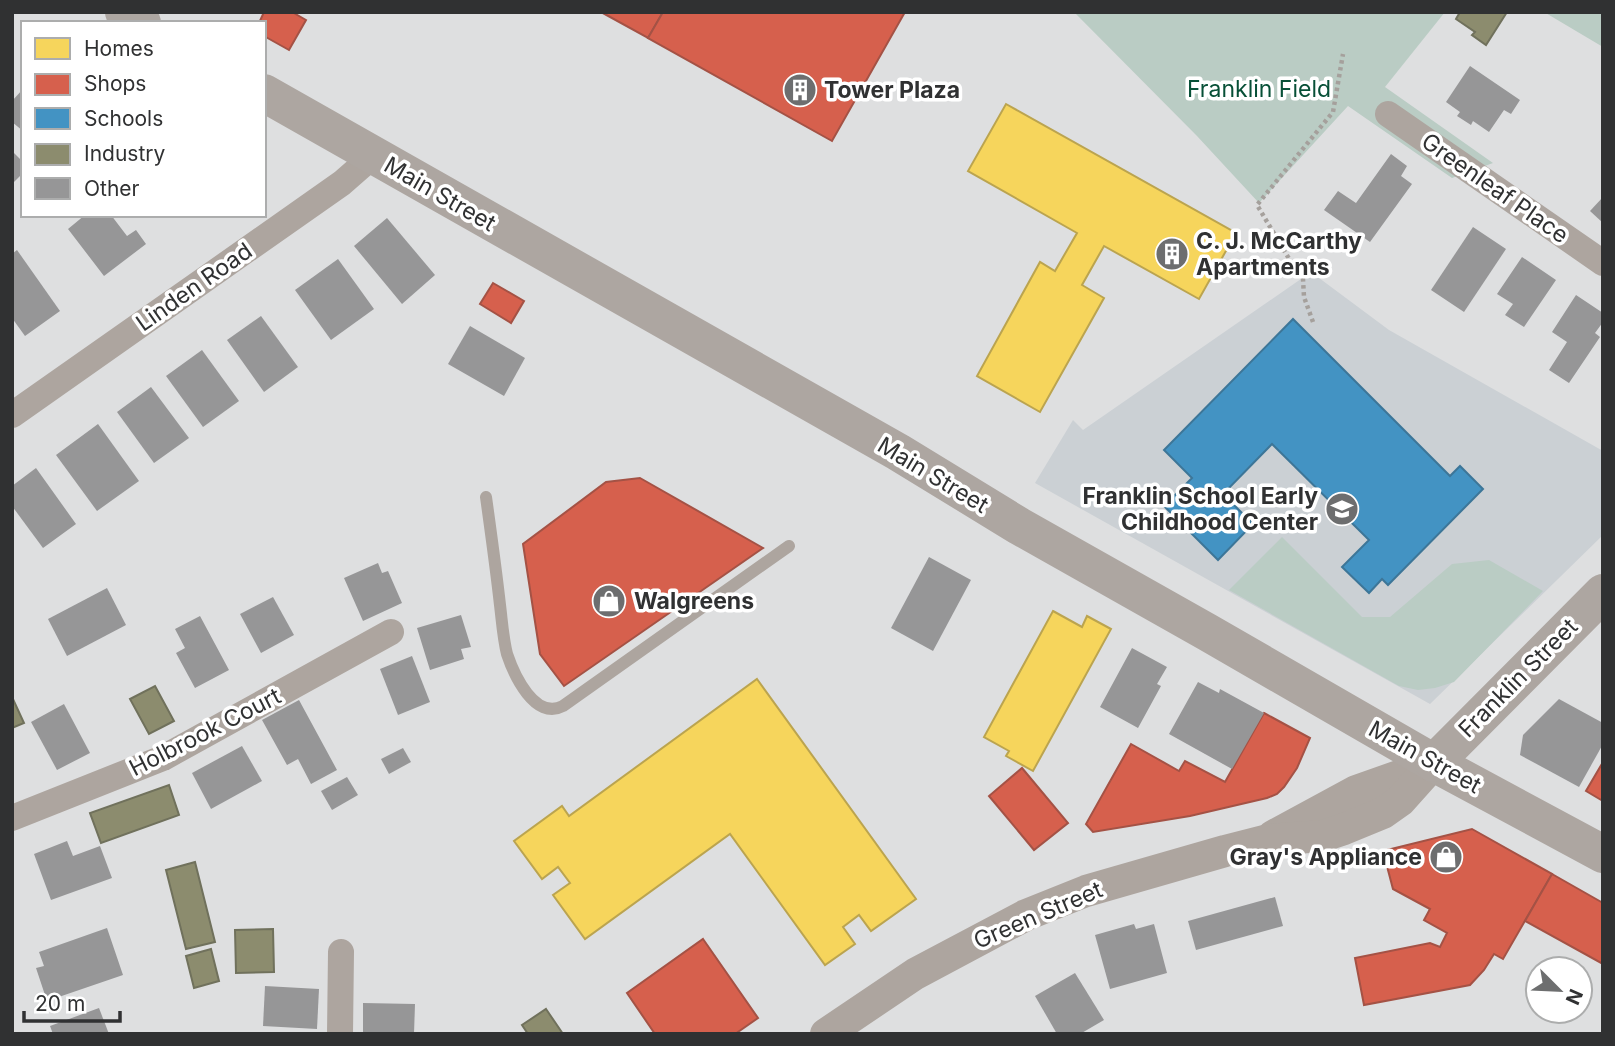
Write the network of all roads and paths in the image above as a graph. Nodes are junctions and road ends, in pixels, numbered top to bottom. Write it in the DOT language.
graph roads {
  1 [pos="1343,54"];
  2 [pos="266,94"];
  3 [pos="1388,114"];
  4 [pos="374,155"];
  5 [pos="1603,263"];
  6 [pos="1312,322"];
  7 [pos="12,415"];
  8 [pos="486,497"];
  9 [pos="789,546"];
  10 [pos="1603,593"];
  11 [pos="391,632"];
  12 [pos="1434,763"];
  13 [pos="12,818"];
  14 [pos="1603,854"];
  15 [pos="341,952"];
  16 [pos="340,1034"];
  17 [pos="827,1034"];
  1 -- 6 [label="path"];
  2 -- 4 [label="main road, Main Street"];
  3 -- 5 [label="street, Greenleaf Place"];
  4 -- 7 [label="street, Linden Road"];
  4 -- 12 [label="main road, Main Street"];
  8 -- 9 [label="lane"];
  10 -- 12 [label="main road, Franklin Street"];
  11 -- 13 [label="street, Holbrook Court"];
  12 -- 14 [label="main road, Main Street"];
  12 -- 17 [label="street, Green Street"];
  15 -- 16 [label="street"];
}
